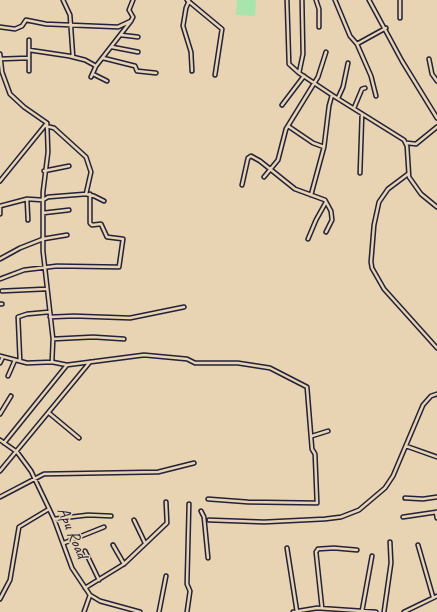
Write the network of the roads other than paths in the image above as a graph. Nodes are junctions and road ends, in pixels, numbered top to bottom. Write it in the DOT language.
graph roads {
  1 [pos="63,0"];
  2 [pos="133,0"];
  3 [pos="287,0"];
  4 [pos="302,0"];
  5 [pos="316,0"];
  6 [pos="336,0"];
  7 [pos="369,0"];
  8 [pos="400,0"];
  9 [pos="188,1"];
  10 [pos="400,18"];
  11 [pos="131,21"];
  12 [pos="70,25"];
  13 [pos="0,27"];
  14 [pos="319,27"];
  15 [pos="386,28"];
  16 [pos="121,35"];
  17 [pos="138,37"];
  18 [pos="29,40"];
  19 [pos="357,44"];
  20 [pos="112,46"];
  21 [pos="29,50"];
  22 [pos="138,52"];
  23 [pos="326,52"];
  24 [pos="0,54"];
  25 [pos="73,57"];
  26 [pos="28,58"];
  27 [pos="103,58"];
  28 [pos="0,59"];
  29 [pos="430,59"];
  30 [pos="348,63"];
  31 [pos="96,66"];
  32 [pos="29,71"];
  33 [pos="192,71"];
  34 [pos="156,73"];
  35 [pos="299,73"];
  36 [pos="215,75"];
  37 [pos="304,76"];
  38 [pos="107,81"];
  39 [pos="437,81"];
  40 [pos="315,83"];
  41 [pos="365,88"];
  42 [pos="332,95"];
  43 [pos="376,96"];
  44 [pos="338,98"];
  45 [pos="282,105"];
  46 [pos="354,108"];
  47 [pos="362,114"];
  48 [pos="437,118"];
  49 [pos="47,125"];
  50 [pos="288,126"];
  51 [pos="437,127"];
  52 [pos="406,143"];
  53 [pos="324,147"];
  54 [pos="69,166"];
  55 [pos="44,170"];
  56 [pos="270,170"];
  57 [pos="360,173"];
  58 [pos="408,174"];
  59 [pos="264,177"];
  60 [pos="0,181"];
  61 [pos="242,185"];
  62 [pos="86,194"];
  63 [pos="90,194"];
  64 [pos="311,195"];
  65 [pos="27,199"];
  66 [pos="43,200"];
  67 [pos="104,201"];
  68 [pos="326,202"];
  69 [pos="0,206"];
  70 [pos="437,207"];
  71 [pos="69,210"];
  72 [pos="43,213"];
  73 [pos="0,214"];
  74 [pos="28,220"];
  75 [pos="326,232"];
  76 [pos="67,235"];
  77 [pos="43,239"];
  78 [pos="308,239"];
  79 [pos="0,259"];
  80 [pos="44,267"];
  81 [pos="0,279"];
  82 [pos="46,289"];
  83 [pos="2,292"];
  84 [pos="184,306"];
  85 [pos="49,312"];
  86 [pos="50,317"];
  87 [pos="53,339"];
  88 [pos="124,339"];
  89 [pos="437,348"];
  90 [pos="2,356"];
  91 [pos="15,360"];
  92 [pos="20,361"];
  93 [pos="90,361"];
  94 [pos="52,362"];
  95 [pos="0,363"];
  96 [pos="68,365"];
  97 [pos="8,376"];
  98 [pos="437,394"];
  99 [pos="11,396"];
  100 [pos="49,413"];
  101 [pos="0,414"];
  102 [pos="328,431"];
  103 [pos="312,436"];
  104 [pos="79,438"];
  105 [pos="0,440"];
  106 [pos="4,443"];
  107 [pos="406,446"];
  108 [pos="17,452"];
  109 [pos="437,457"];
  110 [pos="194,463"];
  111 [pos="0,471"];
  112 [pos="35,480"];
  113 [pos="0,497"];
  114 [pos="437,497"];
  115 [pos="405,498"];
  116 [pos="208,499"];
  117 [pos="166,502"];
  118 [pos="190,504"];
  119 [pos="49,509"];
  120 [pos="201,511"];
  121 [pos="436,512"];
  122 [pos="111,516"];
  123 [pos="403,517"];
  124 [pos="437,518"];
  125 [pos="54,519"];
  126 [pos="134,520"];
  127 [pos="209,520"];
  128 [pos="104,527"];
  129 [pos="390,542"];
  130 [pos="64,543"];
  131 [pos="146,543"];
  132 [pos="113,545"];
  133 [pos="418,545"];
  134 [pos="287,548"];
  135 [pos="357,550"];
  136 [pos="85,551"];
  137 [pos="372,556"];
  138 [pos="208,558"];
  139 [pos="124,564"];
  140 [pos="166,576"];
  141 [pos="99,580"];
  142 [pos="85,588"];
  143 [pos="90,595"];
  144 [pos="437,596"];
  145 [pos="433,597"];
  146 [pos="0,599"];
  147 [pos="322,608"];
  148 [pos="345,611"];
  149 [pos="362,611"];
  150 [pos="84,612"];
  151 [pos="140,612"];
  152 [pos="159,612"];
  153 [pos="187,612"];
  154 [pos="293,612"];
  155 [pos="297,612"];
  156 [pos="376,612"];
  157 [pos="384,612"];
  158 [pos="406,612"];
  1 -- 12 [label="street"];
  2 -- 11 [label="street"];
  3 -- 35 [label="street"];
  4 -- 35 [label="street"];
  5 -- 14 [label="street"];
  6 -- 19 [label="street"];
  7 -- 15 [label="street"];
  8 -- 10 [label="street"];
  9 -- 33 [label="street"];
  9 -- 36 [label="street"];
  11 -- 12 [label="street"];
  11 -- 16 [label="street"];
  12 -- 13 [label="street"];
  12 -- 25 [label="street"];
  15 -- 19 [label="street"];
  15 -- 48 [label="street"];
  16 -- 17 [label="street"];
  16 -- 20 [label="street"];
  18 -- 21 [label="street"];
  19 -- 43 [label="street"];
  20 -- 22 [label="street"];
  20 -- 27 [label="street"];
  21 -- 25 [label="street"];
  21 -- 26 [label="street"];
  23 -- 40 [label="street"];
  24 -- 28 [label="street"];
  25 -- 31 [label="street"];
  26 -- 28 [label="street"];
  26 -- 32 [label="street"];
  27 -- 31 [label="street"];
  27 -- 34 [label="street"];
  28 -- 49 [label="street"];
  29 -- 39 [label="street"];
  30 -- 44 [label="street"];
  31 -- 38 [label="street"];
  35 -- 37 [label="street"];
  37 -- 40 [label="street"];
  37 -- 45 [label="street"];
  40 -- 42 [label="street"];
  40 -- 50 [label="street"];
  41 -- 46 [label="street"];
  42 -- 44 [label="street"];
  42 -- 53 [label="street"];
  44 -- 46 [label="street"];
  46 -- 47 [label="street"];
  47 -- 52 [label="street"];
  47 -- 57 [label="street"];
  49 -- 55 [label="street"];
  49 -- 60 [label="street"];
  49 -- 62 [label="street"];
  50 -- 53 [label="street"];
  50 -- 56 [label="street"];
  51 -- 52 [label="street"];
  52 -- 58 [label="street"];
  53 -- 64 [label="street"];
  54 -- 55 [label="street"];
  55 -- 66 [label="street"];
  56 -- 59 [label="street"];
  56 -- 61 [label="street"];
  56 -- 64 [label="street"];
  58 -- 70 [label="street"];
  58 -- 89 [label="street"];
  62 -- 63 [label="street"];
  62 -- 66 [label="street"];
  63 -- 67 [label="street"];
  63 -- 80 [label="street"];
  64 -- 68 [label="street"];
  65 -- 66 [label="street"];
  65 -- 69 [label="street"];
  65 -- 74 [label="street"];
  66 -- 72 [label="street"];
  68 -- 75 [label="street"];
  68 -- 78 [label="street"];
  69 -- 73 [label="street"];
  71 -- 72 [label="street"];
  72 -- 77 [label="street"];
  76 -- 77 [label="street"];
  77 -- 79 [label="street"];
  77 -- 80 [label="street"];
  80 -- 81 [label="street"];
  80 -- 82 [label="street"];
  82 -- 83 [label="street"];
  82 -- 85 [label="street"];
  84 -- 86 [label="street"];
  85 -- 86 [label="street"];
  85 -- 92 [label="street"];
  86 -- 87 [label="street"];
  87 -- 88 [label="street"];
  87 -- 94 [label="street"];
  90 -- 91 [label="street"];
  90 -- 95 [label="street"];
  91 -- 92 [label="street"];
  91 -- 97 [label="street"];
  92 -- 94 [label="street"];
  93 -- 96 [label="street"];
  93 -- 100 [label="street"];
  93 -- 103 [label="street"];
  94 -- 96 [label="street"];
  96 -- 106 [label="street"];
  98 -- 107 [label="street"];
  99 -- 101 [label="street"];
  100 -- 104 [label="street"];
  100 -- 108 [label="street"];
  102 -- 103 [label="street"];
  103 -- 116 [label="street"];
  105 -- 106 [label="street, Apu Road"];
  106 -- 108 [label="street, Apu Road"];
  107 -- 109 [label="street"];
  107 -- 127 [label="street"];
  108 -- 111 [label="street"];
  108 -- 112 [label="street, Apu Road"];
  110 -- 112 [label="street"];
  112 -- 113 [label="street"];
  112 -- 119 [label="street, Apu Road"];
  114 -- 115 [label="street"];
  117 -- 131 [label="street"];
  118 -- 153 [label="street"];
  119 -- 125 [label="street, Apu Road"];
  119 -- 146 [label="street"];
  120 -- 138 [label="street"];
  121 -- 123 [label="street"];
  121 -- 124 [label="street"];
  122 -- 125 [label="street"];
  125 -- 130 [label="street, Apu Road"];
  126 -- 131 [label="street"];
  128 -- 130 [label="street"];
  129 -- 157 [label="street"];
  130 -- 142 [label="street, Apu Road"];
  131 -- 139 [label="street"];
  132 -- 139 [label="street"];
  133 -- 145 [label="street"];
  134 -- 155 [label="street"];
  135 -- 147 [label="street"];
  136 -- 141 [label="street"];
  137 -- 149 [label="street"];
  139 -- 141 [label="street"];
  140 -- 152 [label="street"];
  141 -- 142 [label="street"];
  142 -- 143 [label="street, Apu Road"];
  143 -- 150 [label="street"];
  143 -- 151 [label="street, Apu Road"];
  144 -- 145 [label="street"];
  145 -- 158 [label="street"];
  147 -- 148 [label="street"];
  147 -- 155 [label="street"];
  148 -- 149 [label="street"];
  149 -- 156 [label="street"];
  154 -- 155 [label="street"];
}
